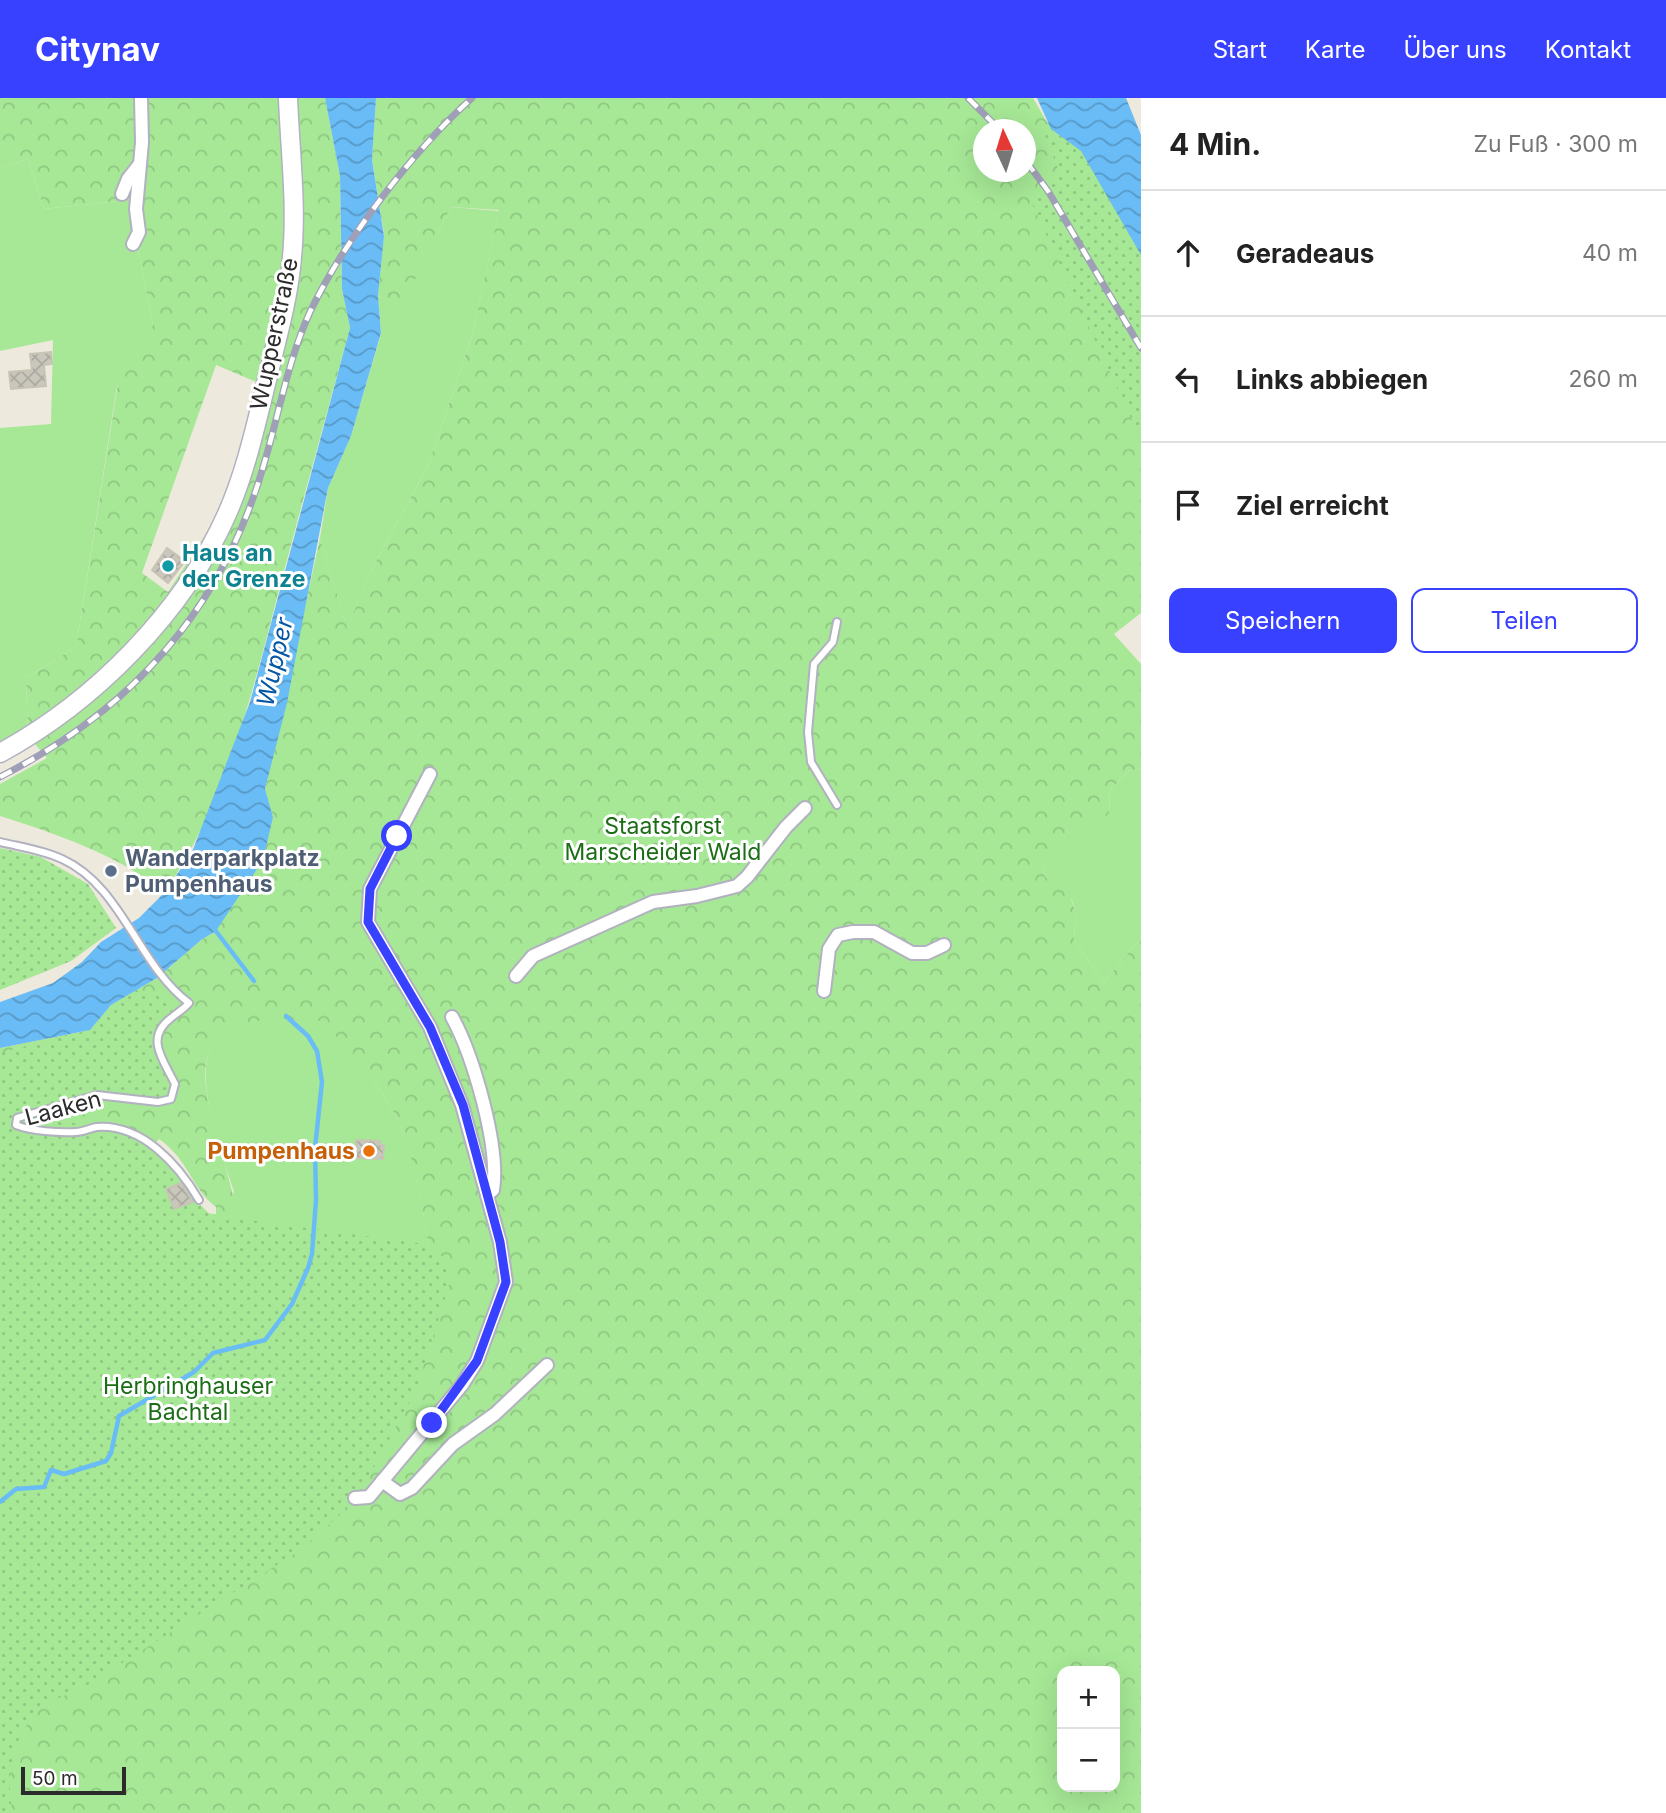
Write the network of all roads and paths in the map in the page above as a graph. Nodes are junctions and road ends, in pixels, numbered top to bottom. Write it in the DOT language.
graph roads {
  1 [pos="141,98"];
  2 [pos="289,98"];
  3 [pos="139,165"];
  4 [pos="122,194"];
  5 [pos="133,244"];
  6 [pos="837,622"];
  7 [pos="0,753"];
  8 [pos="430,774"];
  9 [pos="837,806"];
  10 [pos="805,808"];
  11 [pos="0,842"];
  12 [pos="944,945"];
  13 [pos="516,976"];
  14 [pos="824,991"];
  15 [pos="452,1017"];
  16 [pos="487,1195"];
  17 [pos="198,1200"];
  18 [pos="547,1365"];
  19 [pos="382,1481"];
  20 [pos="355,1498"];
  1 -- 3 [label="street"];
  2 -- 7 [label="main road, Wupperstraße"];
  3 -- 4 [label="street"];
  3 -- 5 [label="street"];
  6 -- 9 [label="lane"];
  8 -- 16 [label="street"];
  10 -- 13 [label="street"];
  11 -- 17 [label="lane, Laaken"];
  12 -- 14 [label="street"];
  15 -- 16 [label="street"];
  16 -- 19 [label="street"];
  18 -- 19 [label="street"];
  19 -- 20 [label="street"];
}
